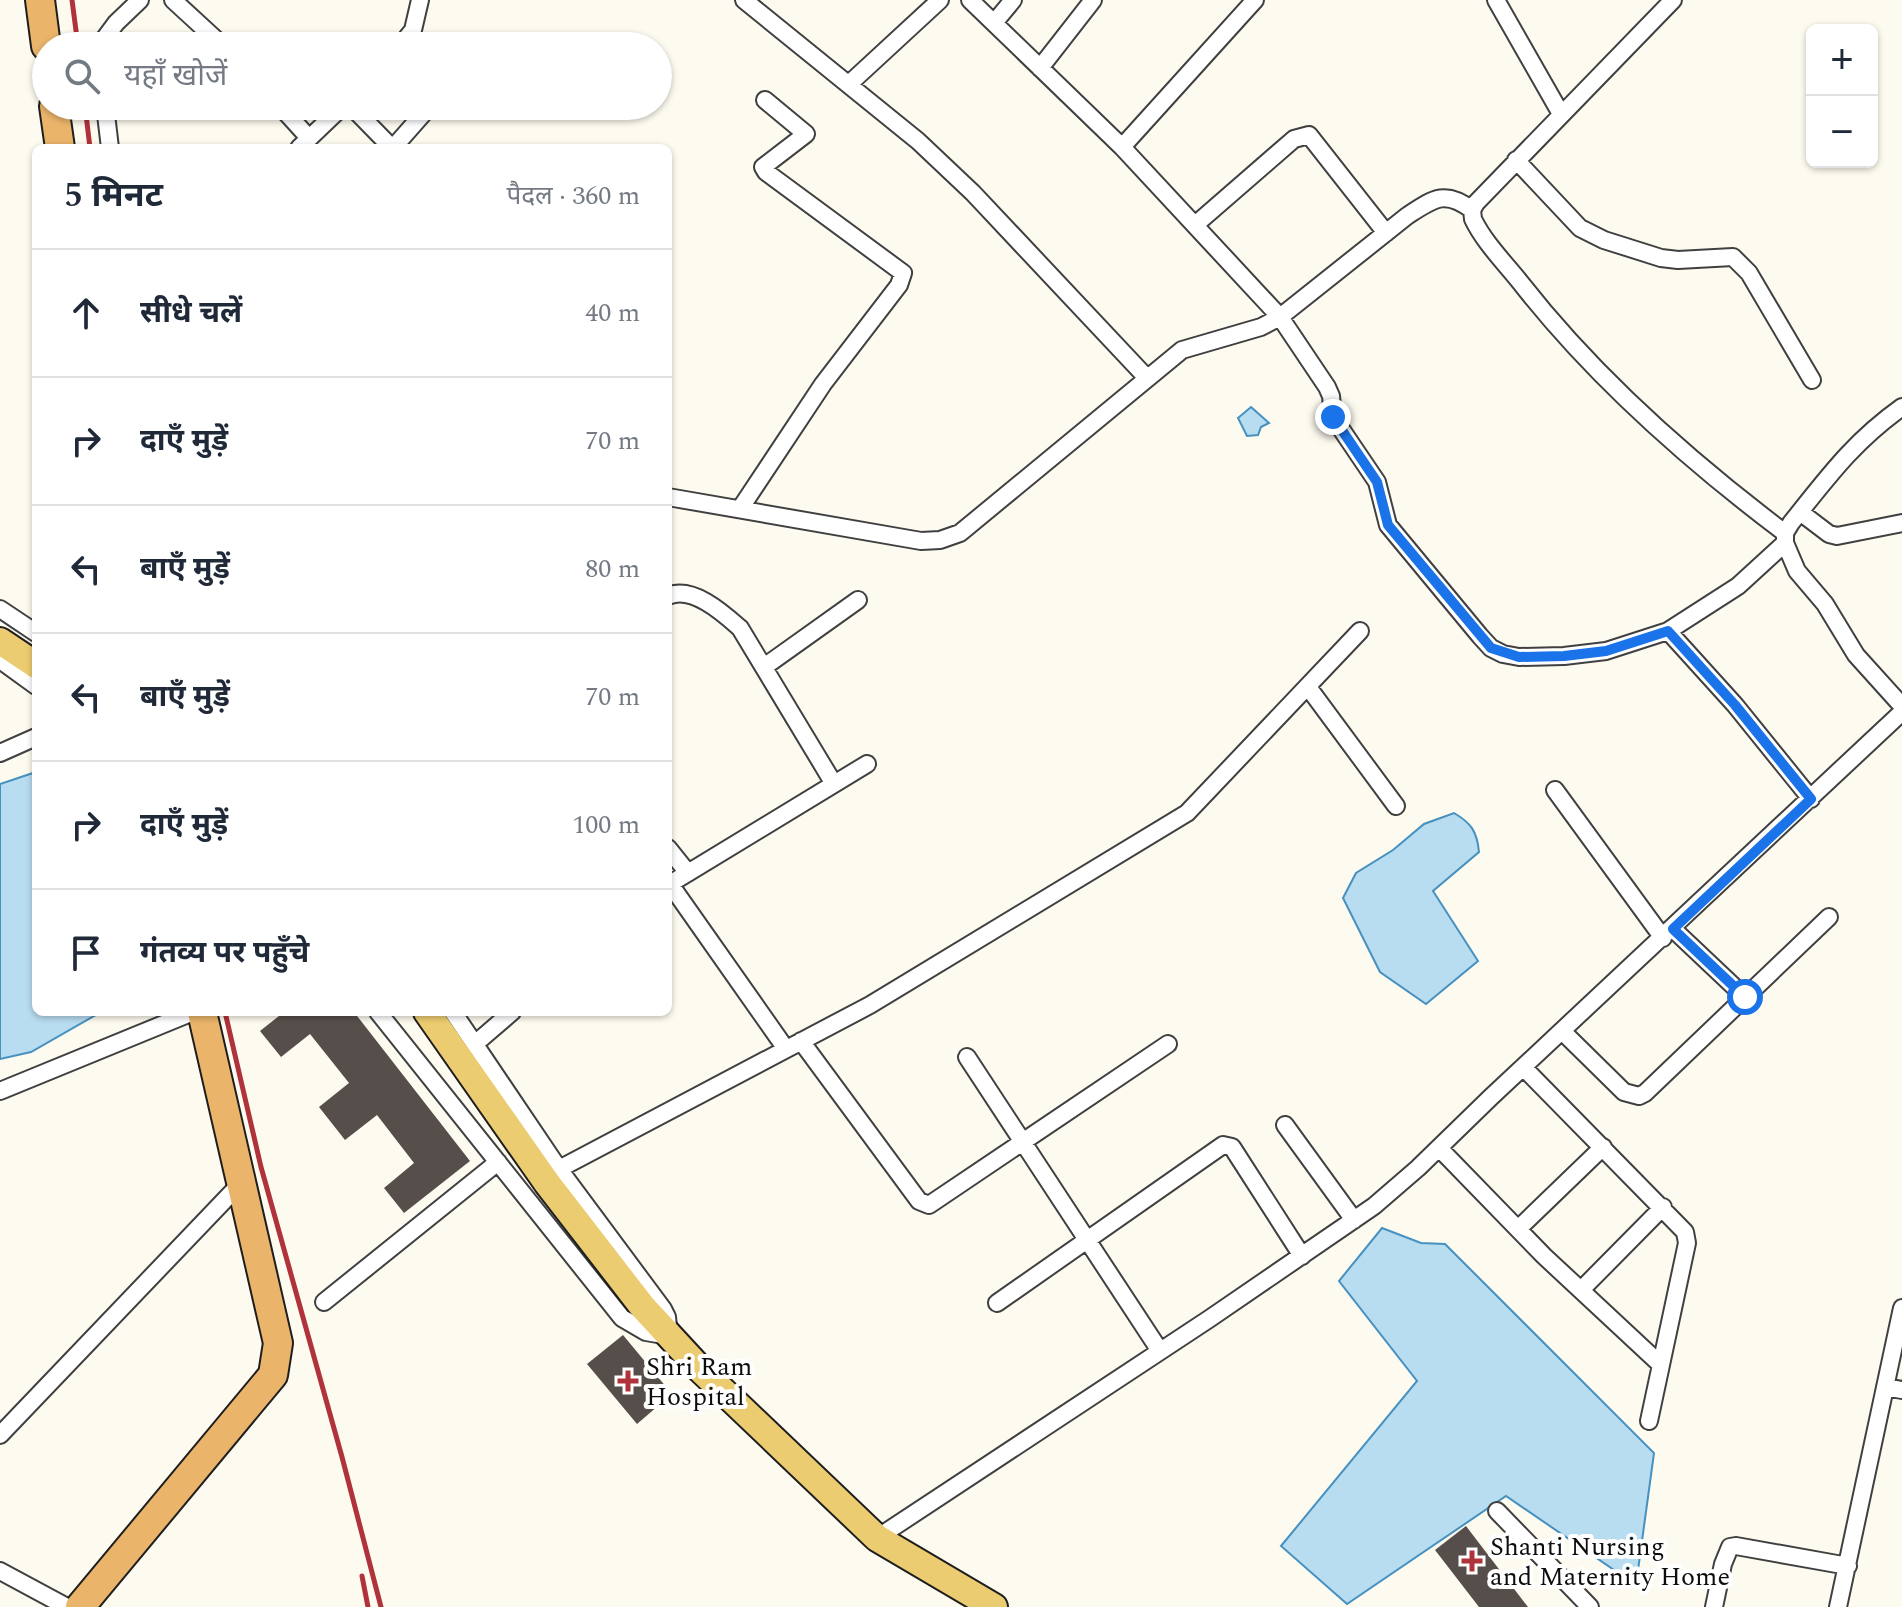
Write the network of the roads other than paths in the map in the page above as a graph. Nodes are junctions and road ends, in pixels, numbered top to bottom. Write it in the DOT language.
graph roads {
  1 [pos="40,0"];
  2 [pos="140,0"];
  3 [pos="173,0"];
  4 [pos="420,0"];
  5 [pos="744,0"];
  6 [pos="940,0"];
  7 [pos="970,0"];
  8 [pos="1013,0"];
  9 [pos="1093,0"];
  10 [pos="1255,0"];
  11 [pos="1496,0"];
  12 [pos="1673,0"];
  13 [pos="994,23"];
  14 [pos="44,32"];
  15 [pos="109,32"];
  16 [pos="208,32"];
  17 [pos="411,32"];
  18 [pos="1040,68"];
  19 [pos="849,84"];
  20 [pos="765,100"];
  21 [pos="1561,114"];
  22 [pos="56,120"];
  23 [pos="107,120"];
  24 [pos="289,120"];
  25 [pos="328,120"];
  26 [pos="365,120"];
  27 [pos="418,120"];
  28 [pos="304,143"];
  29 [pos="59,144"];
  30 [pos="110,144"];
  31 [pos="389,144"];
  32 [pos="397,144"];
  33 [pos="1122,147"];
  34 [pos="1516,160"];
  35 [pos="1472,210"];
  36 [pos="1195,225"];
  37 [pos="1386,233"];
  38 [pos="1280,317"];
  39 [pos="1147,378"];
  40 [pos="1812,380"];
  41 [pos="1902,407"];
  42 [pos="672,498"];
  43 [pos="740,509"];
  44 [pos="1800,512"];
  45 [pos="1902,523"];
  46 [pos="1785,538"];
  47 [pos="672,595"];
  48 [pos="858,600"];
  49 [pos="0,609"];
  50 [pos="32,630"];
  51 [pos="1360,631"];
  52 [pos="1668,631"];
  53 [pos="0,641"];
  54 [pos="0,660"];
  55 [pos="32,662"];
  56 [pos="764,667"];
  57 [pos="32,683"];
  58 [pos="1308,687"];
  59 [pos="1902,706"];
  60 [pos="1902,712"];
  61 [pos="32,739"];
  62 [pos="0,753"];
  63 [pos="867,764"];
  64 [pos="834,784"];
  65 [pos="1555,790"];
  66 [pos="1811,799"];
  67 [pos="1396,806"];
  68 [pos="672,853"];
  69 [pos="688,873"];
  70 [pos="672,883"];
  71 [pos="672,889"];
  72 [pos="1829,917"];
  73 [pos="1668,933"];
  74 [pos="1745,997"];
  75 [pos="183,1016"];
  76 [pos="203,1016"];
  77 [pos="381,1016"];
  78 [pos="430,1016"];
  79 [pos="456,1016"];
  80 [pos="507,1016"];
  81 [pos="1562,1031"];
  82 [pos="476,1043"];
  83 [pos="1168,1044"];
  84 [pos="794,1045"];
  85 [pos="967,1057"];
  86 [pos="1523,1067"];
  87 [pos="0,1091"];
  88 [pos="1285,1125"];
  89 [pos="1022,1142"];
  90 [pos="1603,1147"];
  91 [pos="1439,1148"];
  92 [pos="498,1162"];
  93 [pos="559,1169"];
  94 [pos="241,1183"];
  95 [pos="1663,1207"];
  96 [pos="1354,1220"];
  97 [pos="1518,1229"];
  98 [pos="1087,1241"];
  99 [pos="1302,1256"];
  100 [pos="1581,1290"];
  101 [pos="324,1302"];
  102 [pos="997,1303"];
  103 [pos="1902,1308"];
  104 [pos="669,1336"];
  105 [pos="1160,1351"];
  106 [pos="1661,1365"];
  107 [pos="1894,1389"];
  108 [pos="1649,1421"];
  109 [pos="0,1435"];
  110 [pos="1497,1511"];
  111 [pos="877,1538"];
  112 [pos="1848,1566"];
  113 [pos="0,1571"];
  114 [pos="67,1607"];
  115 [pos="80,1607"];
  116 [pos="994,1607"];
  117 [pos="1590,1607"];
  118 [pos="1714,1607"];
  119 [pos="1838,1607"];
  1 -- 14 [label="highway"];
  2 -- 15 [label="street"];
  3 -- 16 [label="street"];
  4 -- 17 [label="street"];
  5 -- 19 [label="street"];
  6 -- 19 [label="street"];
  7 -- 13 [label="street"];
  8 -- 13 [label="street"];
  9 -- 18 [label="street"];
  10 -- 33 [label="street"];
  11 -- 21 [label="street"];
  12 -- 21 [label="street"];
  13 -- 18 [label="street"];
  18 -- 33 [label="street"];
  19 -- 39 [label="street"];
  20 -- 43 [label="street"];
  21 -- 34 [label="street"];
  22 -- 29 [label="highway"];
  23 -- 30 [label="street"];
  24 -- 28 [label="street"];
  25 -- 28 [label="street"];
  26 -- 31 [label="street"];
  27 -- 32 [label="street"];
  33 -- 36 [label="street"];
  34 -- 35 [label="street"];
  34 -- 40 [label="street"];
  35 -- 37 [label="street"];
  35 -- 46 [label="street"];
  36 -- 37 [label="street"];
  36 -- 38 [label="street"];
  37 -- 38 [label="street"];
  38 -- 39 [label="street"];
  38 -- 52 [label="street"];
  39 -- 43 [label="street"];
  41 -- 44 [label="street"];
  42 -- 43 [label="street"];
  44 -- 45 [label="street"];
  44 -- 46 [label="street"];
  46 -- 52 [label="street"];
  46 -- 59 [label="street"];
  47 -- 56 [label="street"];
  48 -- 56 [label="street"];
  49 -- 50 [label="street"];
  51 -- 58 [label="street"];
  52 -- 66 [label="street"];
  53 -- 55 [label="main road"];
  54 -- 57 [label="street"];
  56 -- 64 [label="street"];
  58 -- 67 [label="street"];
  58 -- 84 [label="street"];
  60 -- 66 [label="street"];
  61 -- 62 [label="street"];
  63 -- 64 [label="street"];
  64 -- 69 [label="street"];
  65 -- 73 [label="street"];
  66 -- 73 [label="street"];
  68 -- 69 [label="street"];
  69 -- 70 [label="street"];
  71 -- 84 [label="street"];
  72 -- 74 [label="street"];
  73 -- 74 [label="street"];
  73 -- 81 [label="street"];
  74 -- 81 [label="street"];
  75 -- 87 [label="street"];
  76 -- 94 [label="highway"];
  77 -- 92 [label="street"];
  78 -- 104 [label="main road"];
  79 -- 82 [label="street"];
  80 -- 82 [label="street"];
  81 -- 86 [label="street"];
  82 -- 93 [label="street"];
  83 -- 89 [label="street"];
  84 -- 89 [label="street"];
  84 -- 93 [label="street"];
  85 -- 89 [label="street"];
  86 -- 90 [label="street"];
  86 -- 91 [label="street"];
  88 -- 96 [label="street"];
  89 -- 98 [label="street"];
  90 -- 95 [label="street"];
  90 -- 97 [label="street"];
  91 -- 96 [label="street"];
  91 -- 97 [label="street"];
  92 -- 101 [label="street"];
  92 -- 104 [label="street"];
  93 -- 104 [label="street"];
  94 -- 109 [label="street"];
  94 -- 115 [label="highway"];
  95 -- 100 [label="street"];
  95 -- 106 [label="street"];
  96 -- 99 [label="street"];
  97 -- 100 [label="street"];
  98 -- 99 [label="street"];
  98 -- 102 [label="street"];
  98 -- 105 [label="street"];
  99 -- 105 [label="street"];
  100 -- 106 [label="street"];
  103 -- 107 [label="street"];
  104 -- 111 [label="main road"];
  105 -- 111 [label="street"];
  106 -- 108 [label="street"];
  107 -- 112 [label="street"];
  110 -- 117 [label="street"];
  111 -- 116 [label="main road"];
  112 -- 118 [label="street"];
  112 -- 119 [label="street"];
  113 -- 114 [label="street"];
}
